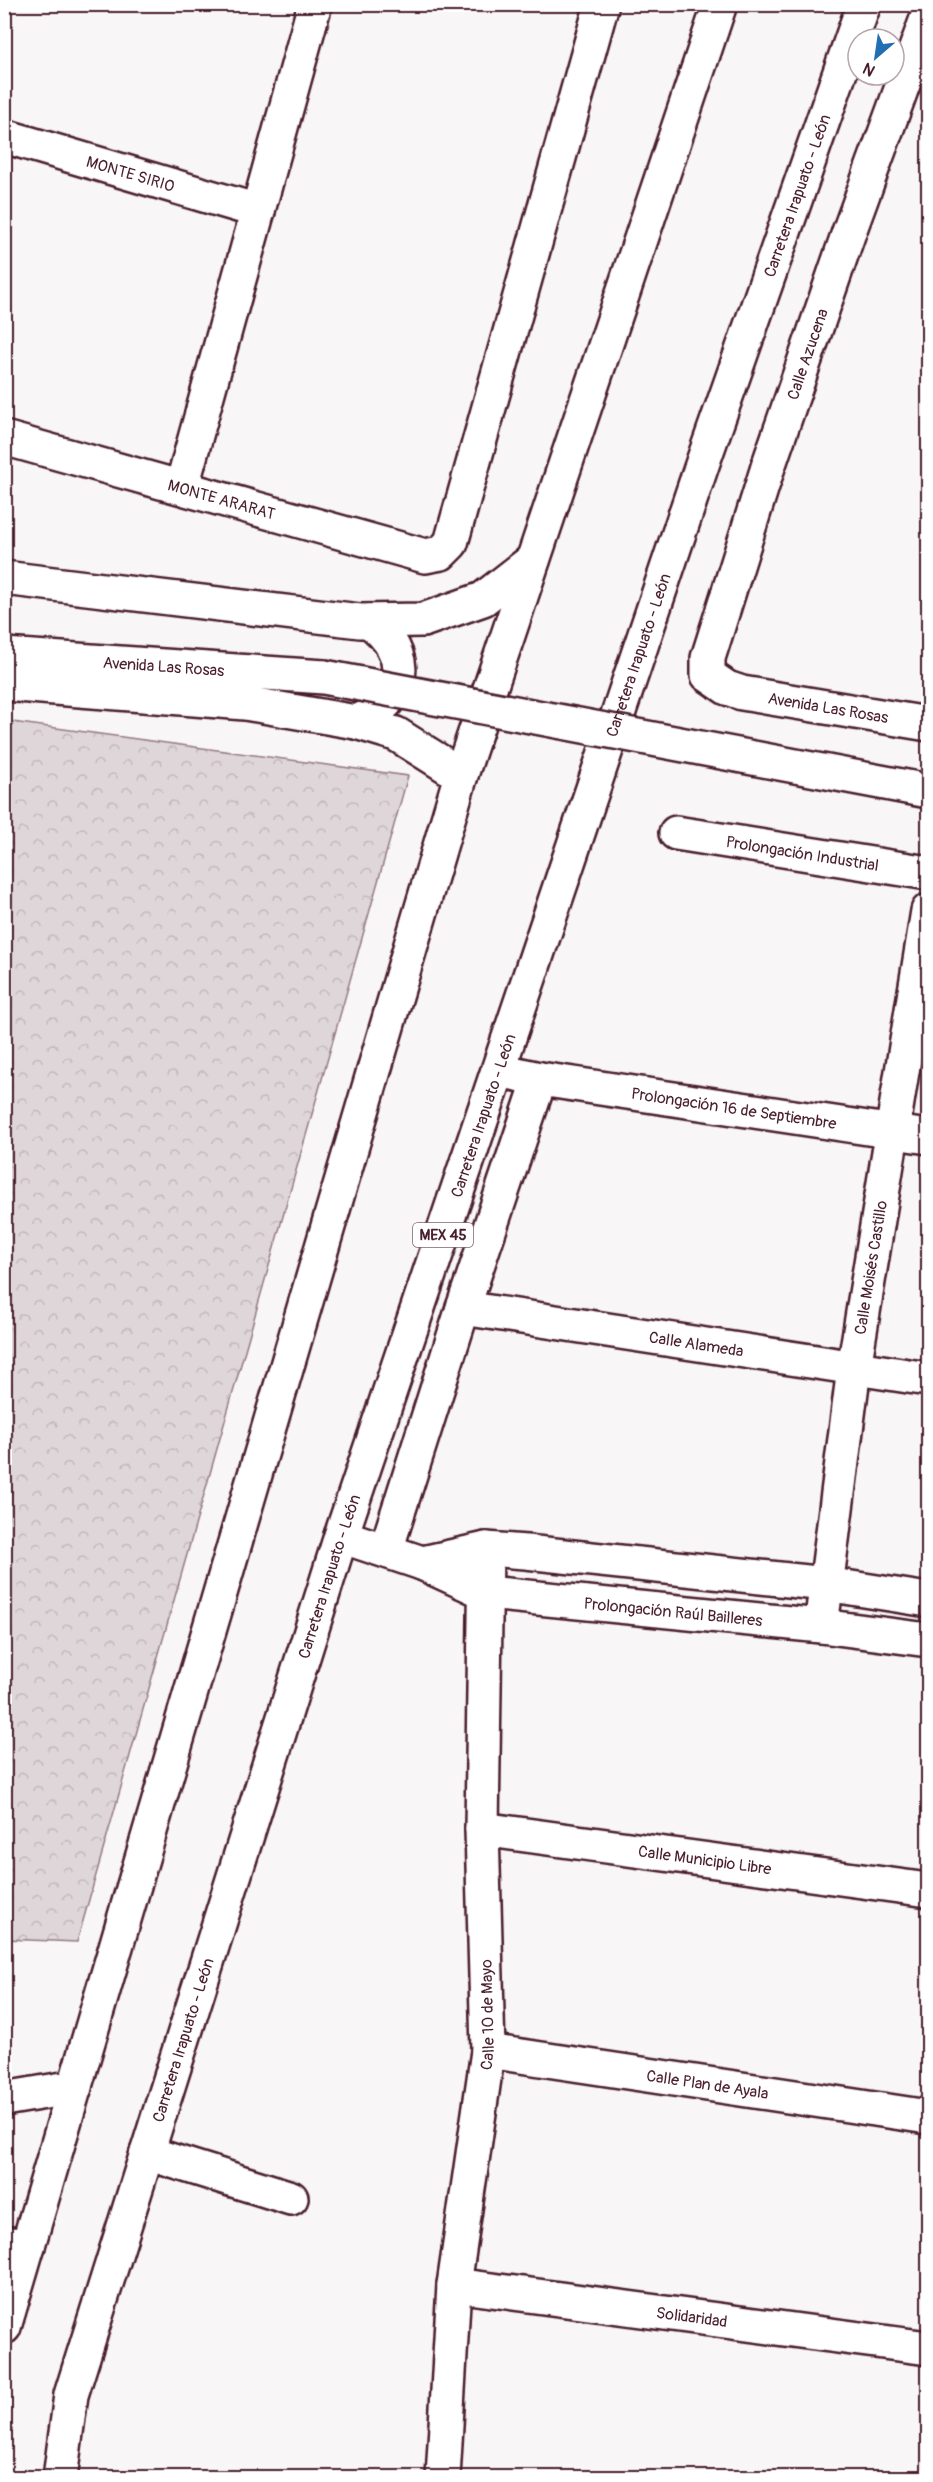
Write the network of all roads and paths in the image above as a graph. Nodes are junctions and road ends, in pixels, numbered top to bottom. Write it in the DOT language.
graph roads {
  1 [pos="315,4"];
  2 [pos="602,4"];
  3 [pos="720,4"];
  4 [pos="864,4"];
  5 [pos="883,4"];
  6 [pos="928,16"];
  7 [pos="874,27"];
  8 [pos="851,87"];
  9 [pos="4,136"];
  10 [pos="258,211"];
  11 [pos="4,438"];
  12 [pos="703,462"];
  13 [pos="182,486"];
  14 [pos="533,560"];
  15 [pos="4,578"];
  16 [pos="369,621"];
  17 [pos="4,655"];
  18 [pos="4,684"];
  19 [pos="728,688"];
  20 [pos="356,722"];
  21 [pos="928,723"];
  22 [pos="461,775"];
  23 [pos="928,791"];
  24 [pos="676,833"];
  25 [pos="928,873"];
  26 [pos="928,911"];
  27 [pos="499,1070"];
  28 [pos="540,1079"];
  29 [pos="893,1132"];
  30 [pos="928,1137"];
  31 [pos="462,1308"];
  32 [pos="854,1368"];
  33 [pos="928,1379"];
  34 [pos="341,1536"];
  35 [pos="486,1549"];
  36 [pos="386,1550"];
  37 [pos="422,1563"];
  38 [pos="826,1584"];
  39 [pos="487,1593"];
  40 [pos="928,1600"];
  41 [pos="821,1626"];
  42 [pos="928,1640"];
  43 [pos="482,1829"];
  44 [pos="928,1890"];
  45 [pos="488,2051"];
  46 [pos="75,2087"];
  47 [pos="4,2099"];
  48 [pos="928,2117"];
  49 [pos="147,2153"];
  50 [pos="291,2198"];
  51 [pos="16,2245"];
  52 [pos="454,2284"];
  53 [pos="9,2295"];
  54 [pos="4,2327"];
  55 [pos="928,2348"];
  56 [pos="60,2478"];
  57 [pos="443,2478"];
  1 -- 10 [label="main road"];
  2 -- 13 [label="main road, MONTE ARARAT"];
  3 -- 14 [label="main road"];
  4 -- 12 [label="main road, Carretera Irapuato - León / MEX 45"];
  5 -- 7 [label="main road"];
  6 -- 19 [label="main road, Calle Azucena"];
  8 -- 12 [label="main road"];
  9 -- 10 [label="main road, MONTE SIRIO"];
  10 -- 13 [label="main road"];
  11 -- 13 [label="main road, MONTE ARARAT"];
  12 -- 27 [label="main road, Carretera Irapuato - León / MEX 45"];
  14 -- 16 [label="main road"];
  14 -- 22 [label="main road"];
  15 -- 16 [label="main road"];
  16 -- 20 [label="main road"];
  17 -- 23 [label="main road, Avenida Las Rosas, bridge"];
  18 -- 20 [label="main road"];
  19 -- 21 [label="main road, Avenida Las Rosas"];
  20 -- 22 [label="main road"];
  22 -- 46 [label="main road"];
  24 -- 25 [label="main road, Prolongación Industrial"];
  26 -- 29 [label="main road, Calle Moisés Castillo"];
  27 -- 28 [label="main road, Prolongación 16 de Septiembre"];
  27 -- 34 [label="main road, Carretera Irapuato - León / MEX 45"];
  28 -- 29 [label="main road, Prolongación 16 de Septiembre"];
  28 -- 31 [label="main road"];
  29 -- 30 [label="main road, Prolongación 16 de Septiembre"];
  29 -- 32 [label="main road, Calle Moisés Castillo"];
  31 -- 32 [label="main road, Calle Alameda"];
  31 -- 36 [label="main road"];
  32 -- 33 [label="main road, Calle Alameda"];
  32 -- 38 [label="main road, Calle Moisés Castillo"];
  34 -- 36 [label="main road, Prolongación Raúl Bailleres"];
  34 -- 49 [label="main road, Carretera Irapuato - León / MEX 45"];
  35 -- 37 [label="main road"];
  35 -- 38 [label="main road"];
  35 -- 39 [label="main road, Calle 10 de Mayo"];
  36 -- 37 [label="main road, Prolongación Raúl Bailleres"];
  37 -- 39 [label="main road, Prolongación Raúl Bailleres"];
  38 -- 40 [label="main road"];
  38 -- 41 [label="main road, Calle Moisés Castillo"];
  39 -- 41 [label="main road, Prolongación Raúl Bailleres"];
  39 -- 43 [label="main road, Calle 10 de Mayo"];
  41 -- 42 [label="main road, Prolongación Raúl Bailleres"];
  43 -- 44 [label="main road, Calle Municipio Libre"];
  43 -- 45 [label="main road, Calle 10 de Mayo"];
  45 -- 48 [label="main road, Calle Plan de Ayala"];
  45 -- 52 [label="main road, Calle 10 de Mayo"];
  46 -- 47 [label="main road"];
  46 -- 51 [label="main road"];
  49 -- 50 [label="main road"];
  49 -- 56 [label="main road, Carretera Irapuato - León / MEX 45"];
  51 -- 53 [label="main road"];
  52 -- 55 [label="main road, Solidaridad"];
  52 -- 57 [label="main road, Calle 10 de Mayo"];
  53 -- 54 [label="main road"];
}
